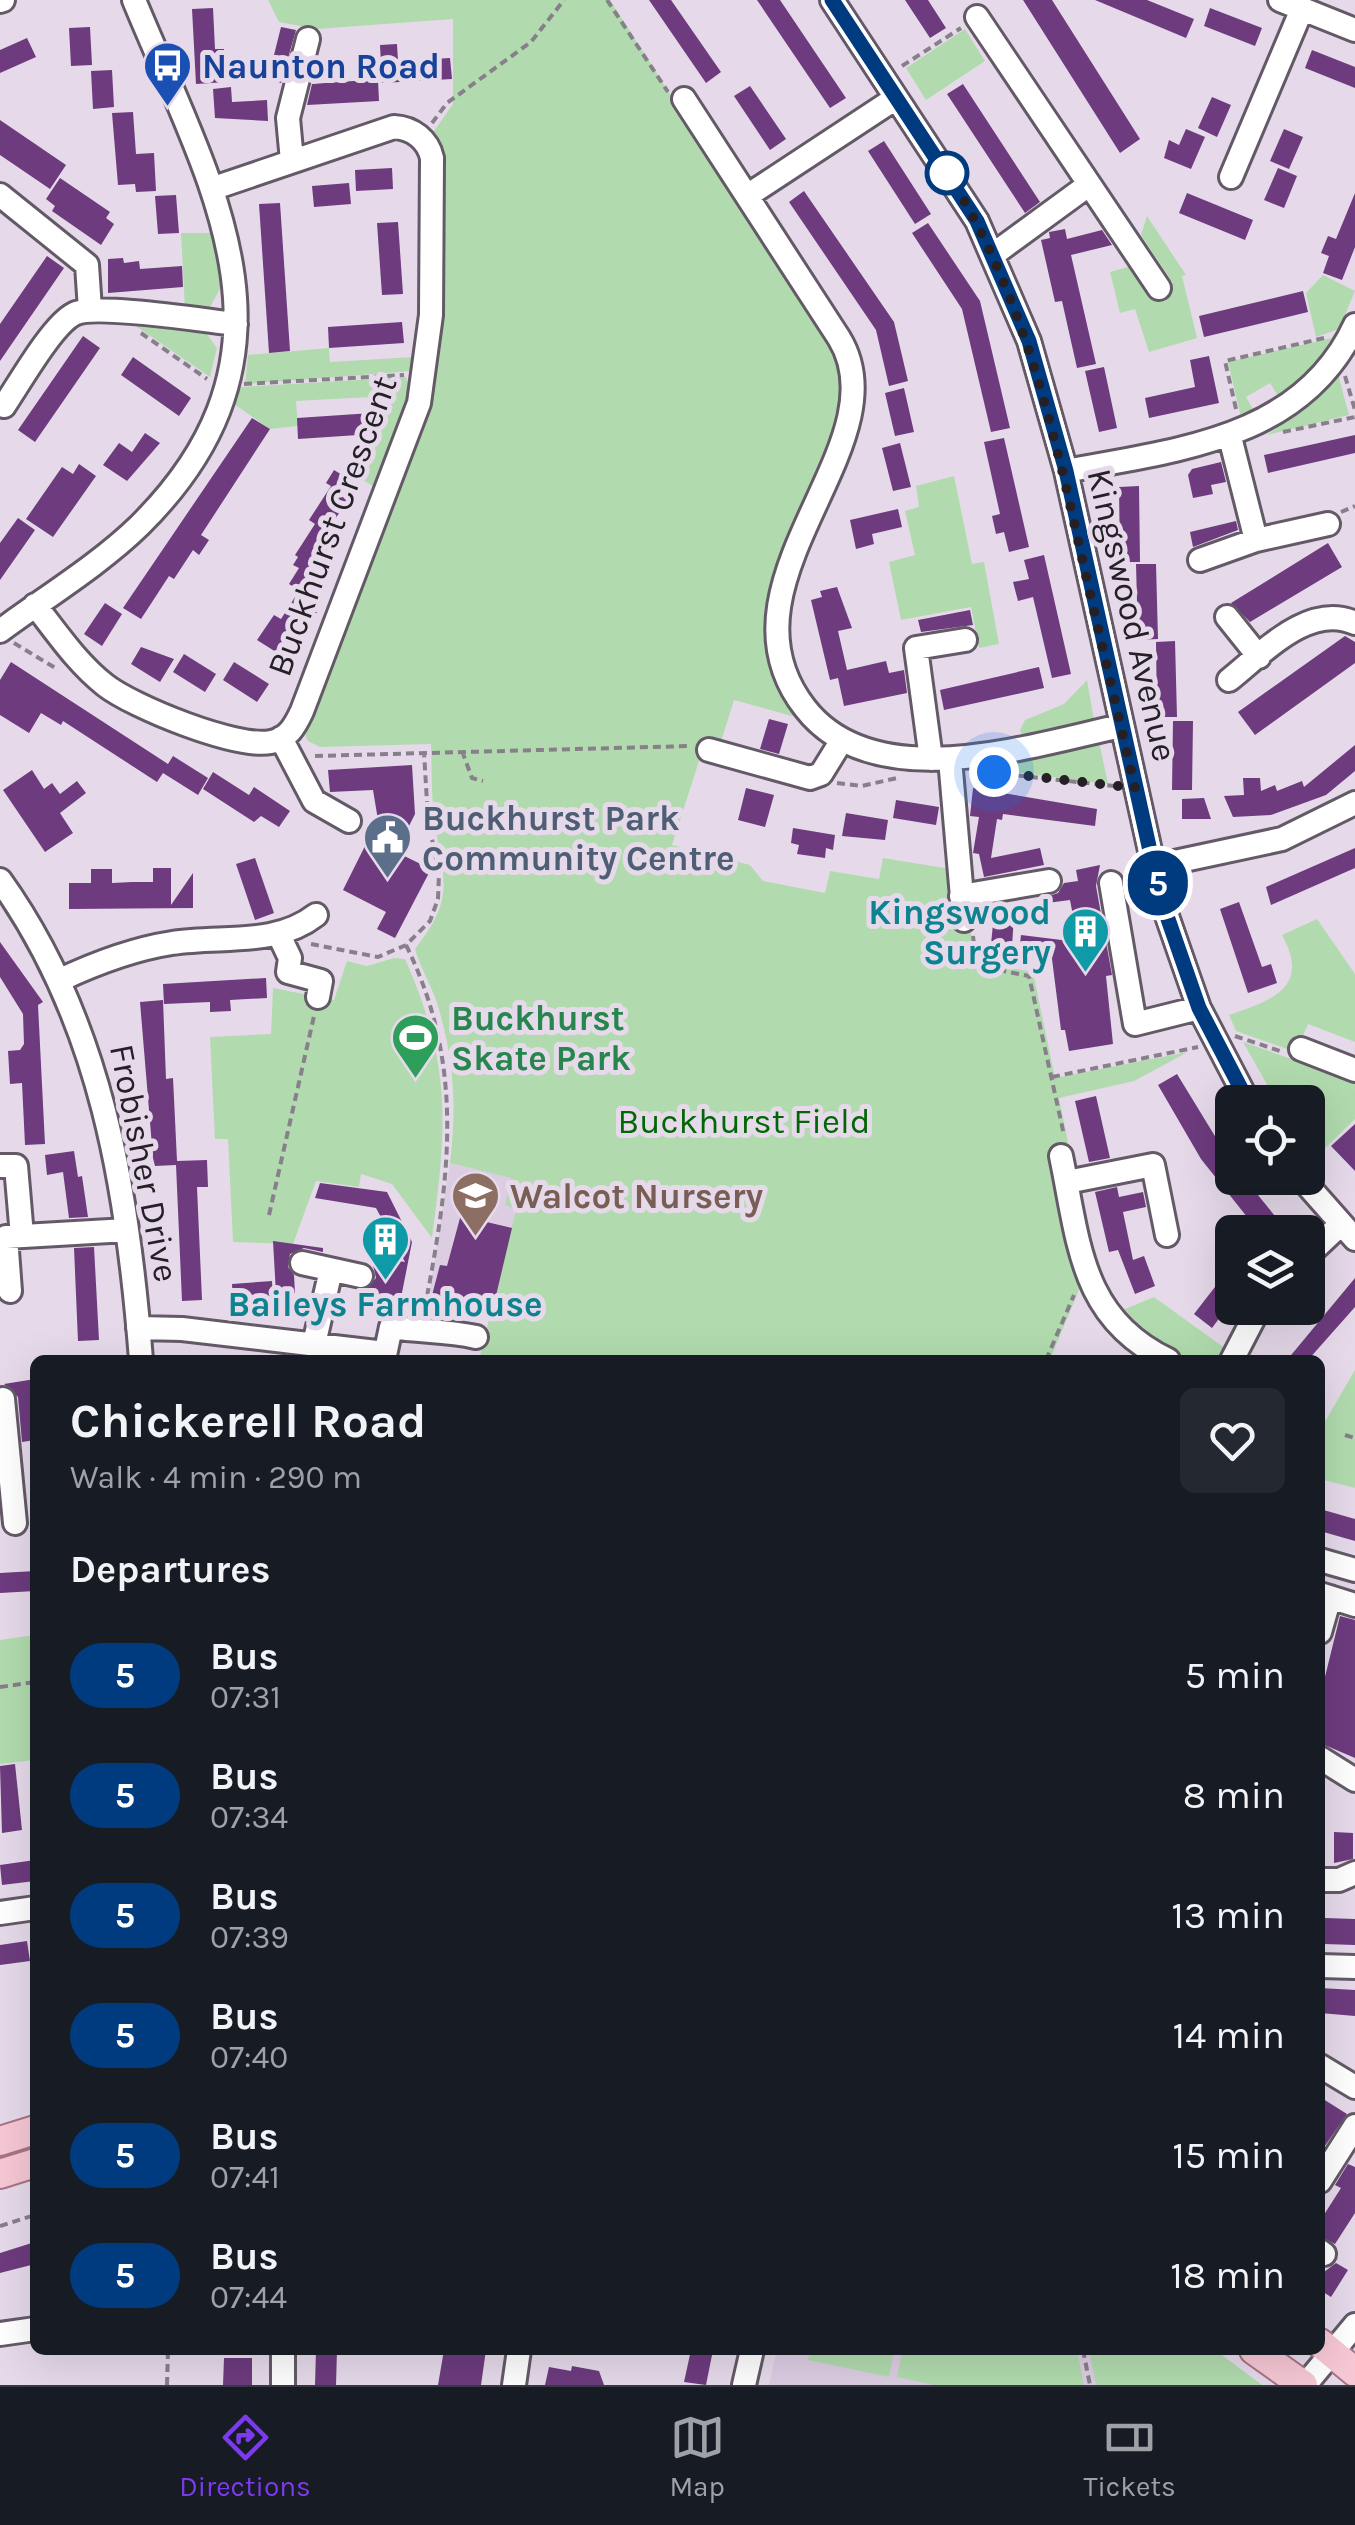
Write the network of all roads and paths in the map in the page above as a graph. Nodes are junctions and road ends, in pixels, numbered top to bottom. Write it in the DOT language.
graph roads {
  1 [pos="134,0"];
  2 [pos="564,0"];
  3 [pos="607,0"];
  4 [pos="832,0"];
  5 [pos="1291,4"];
  6 [pos="977,17"];
  7 [pos="1355,30"];
  8 [pos="308,39"];
  9 [pos="890,88"];
  10 [pos="717,104"];
  11 [pos="690,109"];
  12 [pos="422,140"];
  13 [pos="292,161"];
  14 [pos="1231,177"];
  15 [pos="1087,186"];
  16 [pos="214,188"];
  17 [pos="0,195"];
  18 [pos="747,196"];
  19 [pos="994,254"];
  20 [pos="1158,288"];
  21 [pos="102,311"];
  22 [pos="236,324"];
  23 [pos="1350,338"];
  24 [pos="425,374"];
  25 [pos="224,388"];
  26 [pos="5,395"];
  27 [pos="1355,413"];
  28 [pos="1235,434"];
  29 [pos="1066,471"];
  30 [pos="1328,524"];
  31 [pos="1256,540"];
  32 [pos="1200,560"];
  33 [pos="35,605"];
  34 [pos="1227,617"];
  35 [pos="1355,623"];
  36 [pos="0,631"];
  37 [pos="964,640"];
  38 [pos="1258,657"];
  39 [pos="1229,680"];
  40 [pos="1120,726"];
  41 [pos="282,738"];
  42 [pos="842,740"];
  43 [pos="709,750"];
  44 [pos="462,751"];
  45 [pos="424,752"];
  46 [pos="939,759"];
  47 [pos="294,760"];
  48 [pos="994,772"];
  49 [pos="813,778"];
  50 [pos="483,781"];
  51 [pos="1135,788"];
  52 [pos="1355,803"];
  53 [pos="349,821"];
  54 [pos="1156,866"];
  55 [pos="0,880"];
  56 [pos="1050,880"];
  57 [pos="1111,883"];
  58 [pos="963,908"];
  59 [pos="212,913"];
  60 [pos="316,915"];
  61 [pos="280,936"];
  62 [pos="213,938"];
  63 [pos="406,946"];
  64 [pos="60,980"];
  65 [pos="318,997"];
  66 [pos="1199,1008"];
  67 [pos="1214,1041"];
  68 [pos="1301,1049"];
  69 [pos="1355,1070"];
  70 [pos="1052,1077"];
  71 [pos="1239,1085"];
  72 [pos="1062,1156"];
  73 [pos="0,1166"];
  74 [pos="1067,1182"];
  75 [pos="1315,1195"];
  76 [pos="269,1215"];
  77 [pos="127,1230"];
  78 [pos="1347,1232"];
  79 [pos="22,1236"];
  80 [pos="1166,1236"];
  81 [pos="1325,1245"];
  82 [pos="302,1263"];
  83 [pos="331,1270"];
  84 [pos="1086,1270"];
  85 [pos="360,1276"];
  86 [pos="10,1290"];
  87 [pos="1250,1325"];
  88 [pos="138,1328"];
  89 [pos="411,1330"];
  90 [pos="476,1337"];
  91 [pos="314,1344"];
  92 [pos="141,1355"];
  93 [pos="378,1355"];
  94 [pos="384,1355"];
  95 [pos="1048,1355"];
  96 [pos="1159,1355"];
  97 [pos="1235,1355"];
  98 [pos="3,1399"];
  99 [pos="1345,1435"];
  100 [pos="1355,1438"];
  101 [pos="17,1524"];
  102 [pos="1325,1561"];
  103 [pos="1355,1570"];
  104 [pos="1325,1596"];
  105 [pos="1355,1604"];
  106 [pos="30,1683"];
  107 [pos="0,1687"];
  108 [pos="1325,1761"];
  109 [pos="1355,1780"];
  110 [pos="1355,1873"];
  111 [pos="1325,1880"];
  112 [pos="30,1909"];
  113 [pos="0,1913"];
  114 [pos="1325,1966"];
  115 [pos="1355,1967"];
  116 [pos="1325,2069"];
  117 [pos="1355,2087"];
  118 [pos="1355,2126"];
  119 [pos="30,2132"];
  120 [pos="0,2141"];
  121 [pos="30,2165"];
  122 [pos="1325,2173"];
  123 [pos="0,2174"];
  124 [pos="30,2217"];
  125 [pos="0,2226"];
  126 [pos="1355,2325"];
  127 [pos="30,2330"];
  128 [pos="0,2334"];
  129 [pos="1325,2348"];
  130 [pos="168,2355"];
  131 [pos="283,2355"];
  132 [pos="518,2355"];
  133 [pos="751,2355"];
  134 [pos="1084,2355"];
  135 [pos="1261,2355"];
  136 [pos="1321,2355"];
  137 [pos="1355,2372"];
  138 [pos="166,2385"];
  139 [pos="283,2385"];
  140 [pos="514,2385"];
  141 [pos="744,2385"];
  142 [pos="1090,2385"];
  143 [pos="1304,2385"];
  1 -- 16 [label="street"];
  2 -- 12 [label="path"];
  3 -- 11 [label="path"];
  4 -- 9 [label="street, Kingswood Avenue"];
  5 -- 7 [label="street"];
  5 -- 14 [label="street"];
  6 -- 9 [label="path"];
  6 -- 15 [label="street"];
  8 -- 13 [label="street"];
  9 -- 18 [label="street"];
  9 -- 19 [label="street, Kingswood Avenue"];
  10 -- 11 [label="street"];
  11 -- 18 [label="street"];
  12 -- 13 [label="street"];
  12 -- 24 [label="street, Buckhurst Crescent"];
  13 -- 16 [label="street"];
  15 -- 19 [label="street"];
  15 -- 20 [label="street"];
  16 -- 22 [label="street"];
  17 -- 21 [label="street"];
  18 -- 42 [label="street"];
  19 -- 29 [label="street, Kingswood Avenue"];
  21 -- 22 [label="street"];
  21 -- 25 [label="path"];
  21 -- 26 [label="street"];
  22 -- 25 [label="street"];
  23 -- 27 [label="path"];
  23 -- 28 [label="street"];
  23 -- 28 [label="path"];
  24 -- 25 [label="path"];
  24 -- 41 [label="street, Buckhurst Crescent"];
  25 -- 33 [label="street"];
  27 -- 28 [label="path"];
  28 -- 29 [label="street"];
  28 -- 31 [label="street"];
  29 -- 40 [label="street, Kingswood Avenue"];
  30 -- 31 [label="street"];
  31 -- 32 [label="street"];
  33 -- 36 [label="street"];
  33 -- 41 [label="street"];
  34 -- 38 [label="street"];
  35 -- 38 [label="street"];
  37 -- 46 [label="street"];
  38 -- 39 [label="street"];
  40 -- 46 [label="street"];
  40 -- 51 [label="street, Kingswood Avenue"];
  41 -- 47 [label="street"];
  42 -- 46 [label="street"];
  42 -- 49 [label="street"];
  43 -- 44 [label="path"];
  43 -- 49 [label="street"];
  44 -- 45 [label="path"];
  44 -- 50 [label="path"];
  45 -- 47 [label="path"];
  45 -- 63 [label="path"];
  46 -- 49 [label="path"];
  46 -- 58 [label="street"];
  47 -- 53 [label="street"];
  48 -- 51 [label="path"];
  51 -- 54 [label="street, Kingswood Avenue"];
  52 -- 54 [label="street"];
  54 -- 66 [label="street, Kingswood Avenue"];
  55 -- 64 [label="street, Frobisher Drive"];
  56 -- 58 [label="street"];
  57 -- 66 [label="street"];
  58 -- 70 [label="path"];
  59 -- 62 [label="street"];
  60 -- 61 [label="street"];
  61 -- 62 [label="street"];
  61 -- 63 [label="path"];
  61 -- 65 [label="street"];
  62 -- 64 [label="street"];
  63 -- 89 [label="path"];
  64 -- 77 [label="street, Frobisher Drive"];
  65 -- 76 [label="path"];
  66 -- 67 [label="street, Kingswood Avenue"];
  67 -- 68 [label="path"];
  67 -- 70 [label="path"];
  67 -- 71 [label="street, Kingswood Avenue"];
  68 -- 69 [label="street"];
  70 -- 72 [label="path"];
  72 -- 74 [label="street"];
  73 -- 79 [label="street"];
  74 -- 80 [label="street"];
  74 -- 84 [label="street"];
  75 -- 78 [label="street"];
  77 -- 79 [label="street"];
  77 -- 88 [label="street, Frobisher Drive"];
  78 -- 81 [label="street"];
  79 -- 86 [label="street"];
  82 -- 83 [label="street"];
  83 -- 85 [label="street"];
  83 -- 91 [label="street"];
  84 -- 95 [label="path"];
  84 -- 96 [label="street"];
  87 -- 97 [label="street"];
  88 -- 91 [label="street"];
  88 -- 92 [label="street, Frobisher Drive"];
  89 -- 90 [label="street"];
  89 -- 94 [label="street"];
  91 -- 93 [label="street"];
  98 -- 101 [label="street"];
  99 -- 100 [label="path"];
  102 -- 103 [label="street"];
  104 -- 105 [label="street"];
  106 -- 107 [label="path"];
  108 -- 109 [label="street"];
  110 -- 111 [label="street"];
  112 -- 113 [label="street"];
  114 -- 115 [label="street"];
  116 -- 117 [label="street"];
  118 -- 122 [label="street"];
  119 -- 120 [label="main road"];
  121 -- 123 [label="main road"];
  124 -- 125 [label="path"];
  126 -- 129 [label="street"];
  127 -- 128 [label="street"];
  129 -- 137 [label="main road"];
  130 -- 138 [label="path"];
  131 -- 139 [label="street"];
  132 -- 140 [label="street"];
  133 -- 141 [label="street"];
  134 -- 142 [label="path"];
  135 -- 143 [label="main road"];
  136 -- 143 [label="street"];
}
